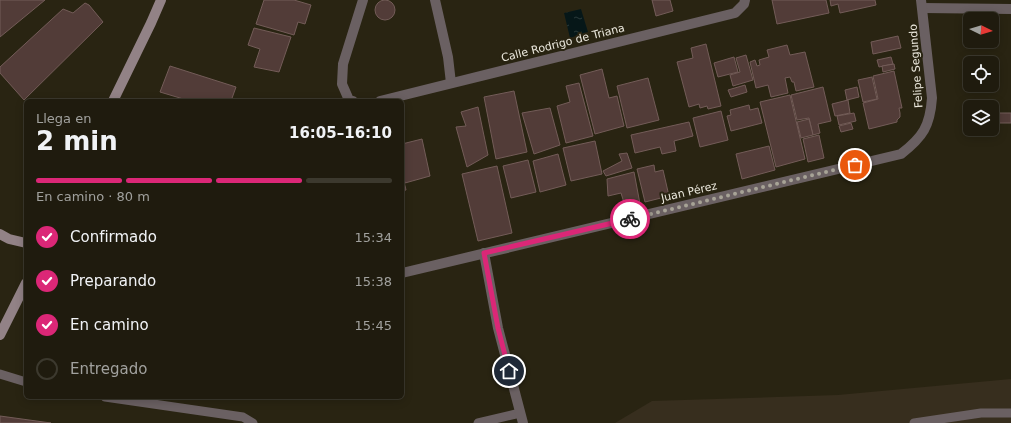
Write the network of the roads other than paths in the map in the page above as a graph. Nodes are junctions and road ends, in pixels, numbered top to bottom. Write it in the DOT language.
graph roads {
  1 [pos="161,0"];
  2 [pos="363,0"];
  3 [pos="435,0"];
  4 [pos="745,0"];
  5 [pos="922,4"];
  6 [pos="1011,9"];
  7 [pos="451,83"];
  8 [pos="114,99"];
  9 [pos="349,99"];
  10 [pos="388,99"];
  11 [pos="926,130"];
  12 [pos="0,234"];
  13 [pos="24,243"];
  14 [pos="484,253"];
  15 [pos="404,273"];
  16 [pos="24,288"];
  17 [pos="0,335"];
  18 [pos="0,374"];
  19 [pos="24,381"];
  20 [pos="119,399"];
  21 [pos="1011,413"];
  22 [pos="522,418"];
  23 [pos="253,423"];
  24 [pos="478,423"];
  25 [pos="914,423"];
  1 -- 8 [label="main road"];
  2 -- 9 [label="street"];
  3 -- 7 [label="street"];
  4 -- 7 [label="street, Calle Rodrigo de Triana"];
  5 -- 6 [label="street"];
  5 -- 11 [label="street, Felipe Segundo"];
  7 -- 10 [label="street, Calle Rodrigo de Triana"];
  11 -- 14 [label="street, Juan Pérez"];
  12 -- 13 [label="main road"];
  14 -- 15 [label="street, Juan Pérez"];
  14 -- 22 [label="street"];
  16 -- 17 [label="main road"];
  18 -- 19 [label="lane"];
  20 -- 23 [label="lane"];
  21 -- 25 [label="lane"];
  22 -- 24 [label="lane"];
}
